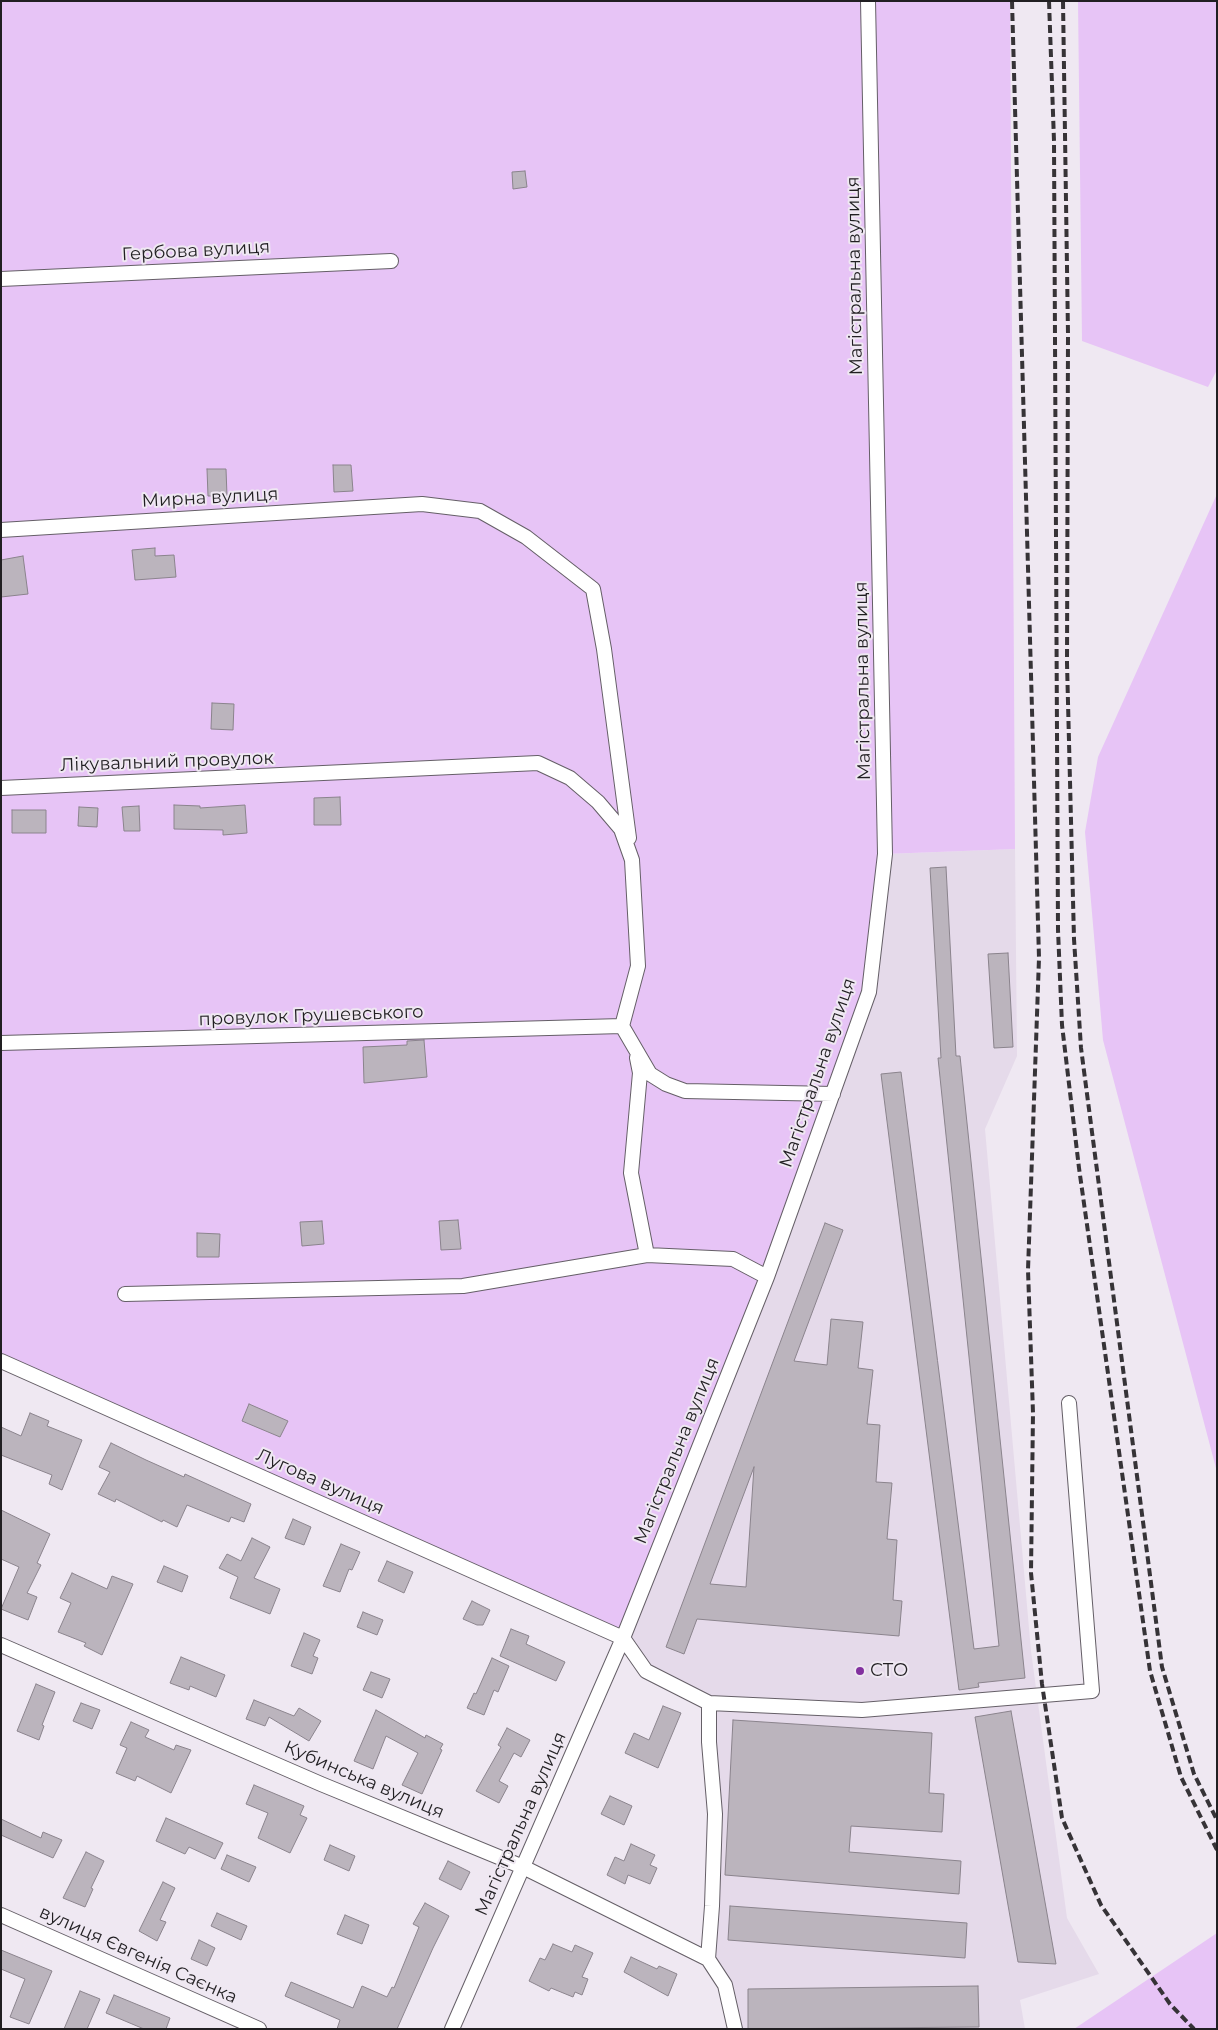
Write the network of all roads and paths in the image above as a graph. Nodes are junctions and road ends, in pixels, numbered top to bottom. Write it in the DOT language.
graph roads {
  1 [pos="868,1"];
  2 [pos="392,261"];
  3 [pos="1,279"];
  4 [pos="1,530"];
  5 [pos="1,788"];
  6 [pos="632,860"];
  7 [pos="622,1026"];
  8 [pos="1,1043"];
  9 [pos="636,1053"];
  10 [pos="833,1094"];
  11 [pos="646,1255"];
  12 [pos="767,1277"];
  13 [pos="125,1294"];
  14 [pos="1,1361"];
  15 [pos="1069,1403"];
  16 [pos="623,1638"];
  17 [pos="1,1645"];
  18 [pos="709,1703"];
  19 [pos="523,1867"];
  20 [pos="1,1915"];
  21 [pos="708,1959"];
  22 [pos="259,2029"];
  23 [pos="452,2029"];
  24 [pos="735,2029"];
  1 -- 10 [label="street, Магістральна вулиця"];
  2 -- 3 [label="street, Гербова вулиця"];
  4 -- 6 [label="street, Мирна вулиця"];
  5 -- 6 [label="street, Лікувальний провулок"];
  6 -- 7 [label="street"];
  7 -- 8 [label="street, провулок Грушевського"];
  7 -- 9 [label="street"];
  9 -- 10 [label="street"];
  9 -- 11 [label="street"];
  10 -- 12 [label="street, Магістральна вулиця"];
  11 -- 12 [label="street"];
  11 -- 13 [label="street"];
  12 -- 16 [label="street, Магістральна вулиця"];
  14 -- 16 [label="street, Лугова вулиця"];
  15 -- 18 [label="street"];
  16 -- 18 [label="street"];
  16 -- 19 [label="street, Магістральна вулиця"];
  17 -- 19 [label="street, Кубинська вулиця"];
  18 -- 21 [label="street"];
  19 -- 21 [label="street, Кубинська вулиця"];
  19 -- 23 [label="street, Магістральна вулиця"];
  20 -- 22 [label="street, вулиця Євгенія Саєнка"];
  21 -- 24 [label="street"];
}
